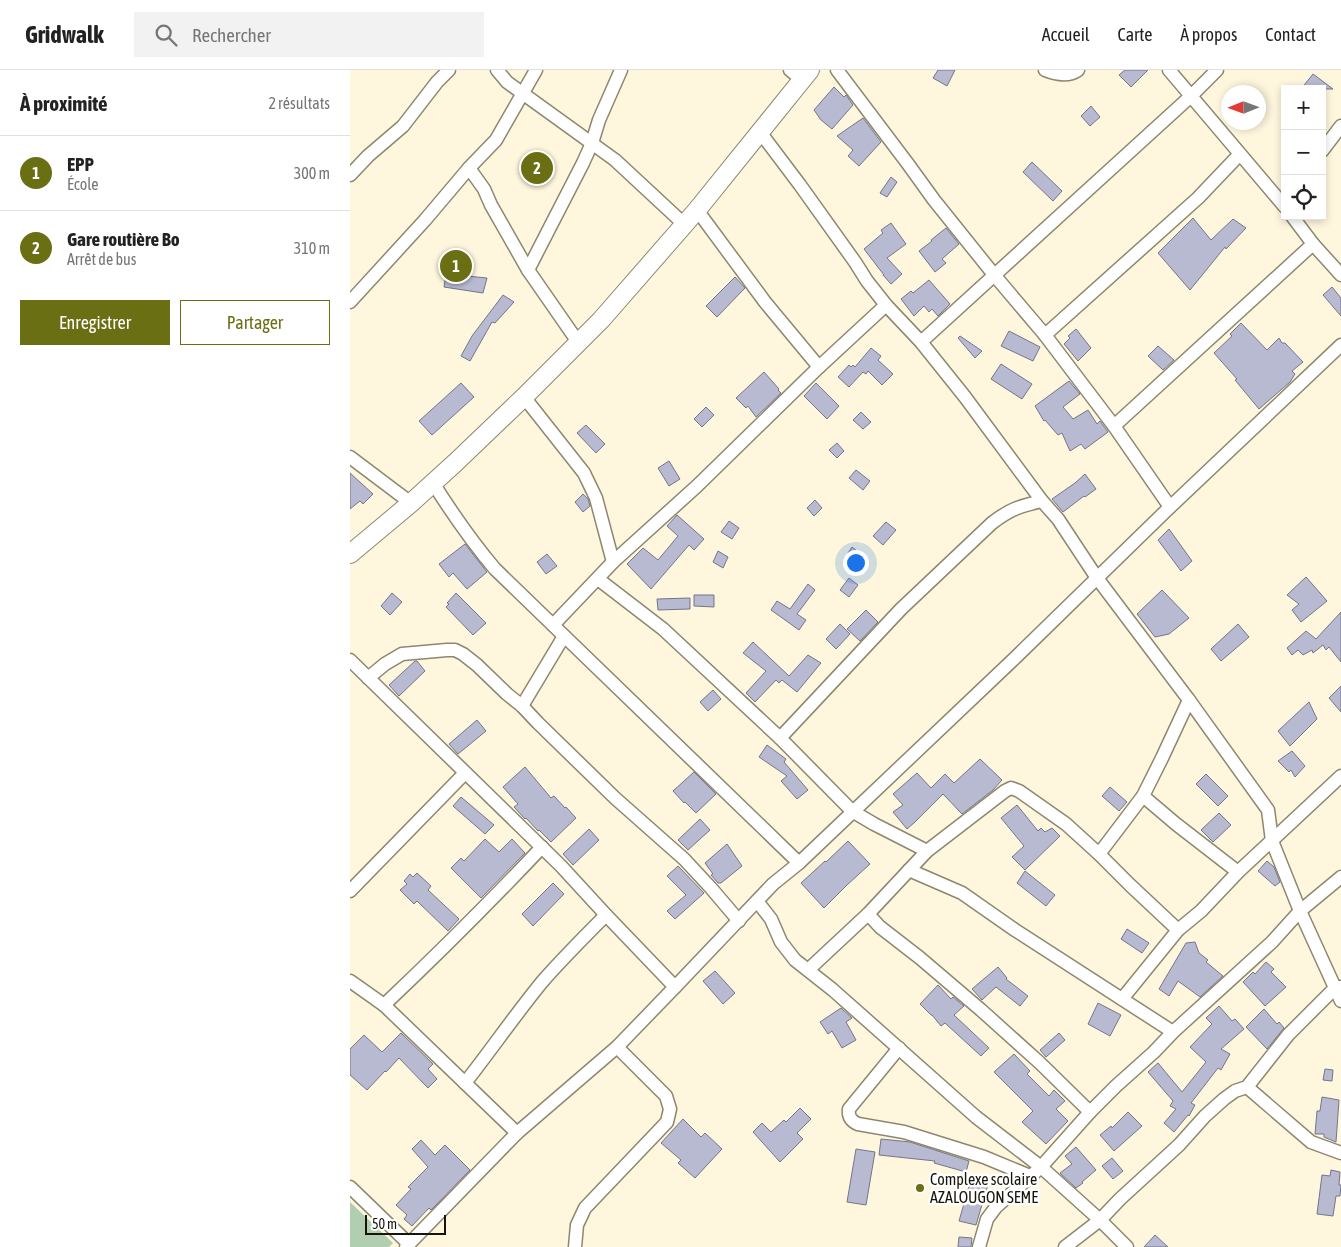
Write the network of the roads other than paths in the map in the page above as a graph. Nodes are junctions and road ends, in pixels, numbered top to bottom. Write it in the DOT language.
graph roads {
  1 [pos="449,70"];
  2 [pos="496,70"];
  3 [pos="536,70"];
  4 [pos="621,70"];
  5 [pos="837,70"];
  6 [pos="1045,70"];
  7 [pos="1078,70"];
  8 [pos="1168,70"];
  9 [pos="1218,70"];
  10 [pos="801,73"];
  11 [pos="523,94"];
  12 [pos="1191,96"];
  13 [pos="760,132"];
  14 [pos="1339,133"];
  15 [pos="592,143"];
  16 [pos="1326,147"];
  17 [pos="1239,155"];
  18 [pos="469,168"];
  19 [pos="350,175"];
  20 [pos="1281,200"];
  21 [pos="698,210"];
  22 [pos="1295,220"];
  23 [pos="685,225"];
  24 [pos="1313,244"];
  25 [pos="528,270"];
  26 [pos="995,276"];
  27 [pos="1341,276"];
  28 [pos="350,302"];
  29 [pos="886,305"];
  30 [pos="1046,335"];
  31 [pos="578,342"];
  32 [pos="921,342"];
  33 [pos="1341,345"];
  34 [pos="819,367"];
  35 [pos="524,398"];
  36 [pos="1114,426"];
  37 [pos="350,456"];
  38 [pos="433,483"];
  39 [pos="1042,501"];
  40 [pos="411,503"];
  41 [pos="1170,507"];
  42 [pos="350,554"];
  43 [pos="613,562"];
  44 [pos="1097,578"];
  45 [pos="598,579"];
  46 [pos="553,625"];
  47 [pos="564,636"];
  48 [pos="350,660"];
  49 [pos="368,678"];
  50 [pos="1189,700"];
  51 [pos="522,706"];
  52 [pos="780,738"];
  53 [pos="465,772"];
  54 [pos="1341,776"];
  55 [pos="1143,796"];
  56 [pos="852,811"];
  57 [pos="1272,840"];
  58 [pos="542,847"];
  59 [pos="927,851"];
  60 [pos="1099,854"];
  61 [pos="799,863"];
  62 [pos="910,870"];
  63 [pos="1238,872"];
  64 [pos="1341,876"];
  65 [pos="350,891"];
  66 [pos="757,902"];
  67 [pos="1300,911"];
  68 [pos="868,914"];
  69 [pos="606,916"];
  70 [pos="739,920"];
  71 [pos="1178,930"];
  72 [pos="808,970"];
  73 [pos="350,981"];
  74 [pos="676,987"];
  75 [pos="1338,988"];
  76 [pos="1122,999"];
  77 [pos="1341,1001"];
  78 [pos="384,1005"];
  79 [pos="1173,1032"];
  80 [pos="617,1046"];
  81 [pos="899,1048"];
  82 [pos="465,1083"];
  83 [pos="1247,1087"];
  84 [pos="1090,1112"];
  85 [pos="517,1133"];
  86 [pos="1341,1153"];
  87 [pos="1041,1167"];
  88 [pos="1030,1176"];
  89 [pos="350,1187"];
  90 [pos="1100,1220"];
  91 [pos="407,1245"];
  92 [pos="575,1247"];
  93 [pos="979,1247"];
  94 [pos="1065,1247"];
  95 [pos="1127,1247"];
  1 -- 19 [label="street"];
  2 -- 11 [label="street"];
  3 -- 11 [label="street"];
  4 -- 15 [label="street"];
  5 -- 26 [label="street"];
  6 -- 7 [label="street"];
  8 -- 12 [label="street"];
  9 -- 12 [label="street"];
  10 -- 13 [label="main road"];
  11 -- 15 [label="street"];
  11 -- 18 [label="street"];
  12 -- 17 [label="street"];
  12 -- 26 [label="street"];
  13 -- 21 [label="main road"];
  13 -- 29 [label="street"];
  14 -- 16 [label="street"];
  15 -- 23 [label="street"];
  15 -- 25 [label="street"];
  17 -- 20 [label="street"];
  17 -- 30 [label="street"];
  18 -- 25 [label="street"];
  18 -- 28 [label="street"];
  21 -- 23 [label="main road"];
  21 -- 34 [label="street"];
  22 -- 24 [label="street"];
  23 -- 31 [label="main road"];
  24 -- 27 [label="street"];
  24 -- 36 [label="street"];
  25 -- 31 [label="street"];
  26 -- 30 [label="street"];
  26 -- 32 [label="street"];
  29 -- 32 [label="street"];
  29 -- 34 [label="street"];
  30 -- 36 [label="street"];
  31 -- 35 [label="main road"];
  32 -- 39 [label="street"];
  33 -- 41 [label="street"];
  34 -- 43 [label="street"];
  35 -- 38 [label="main road"];
  35 -- 43 [label="street"];
  36 -- 41 [label="street"];
  37 -- 40 [label="street"];
  38 -- 40 [label="main road"];
  38 -- 46 [label="street"];
  39 -- 44 [label="street"];
  39 -- 52 [label="street"];
  40 -- 42 [label="main road"];
  41 -- 44 [label="street"];
  43 -- 45 [label="street"];
  44 -- 50 [label="street"];
  44 -- 56 [label="street"];
  45 -- 46 [label="street"];
  45 -- 52 [label="street"];
  46 -- 47 [label="street"];
  47 -- 51 [label="street"];
  47 -- 61 [label="street"];
  48 -- 49 [label="street"];
  49 -- 51 [label="street"];
  49 -- 53 [label="street"];
  50 -- 55 [label="street"];
  50 -- 57 [label="street"];
  51 -- 70 [label="street"];
  52 -- 56 [label="street"];
  53 -- 58 [label="street"];
  53 -- 65 [label="street"];
  54 -- 57 [label="street"];
  55 -- 60 [label="street"];
  55 -- 63 [label="street"];
  56 -- 59 [label="street"];
  56 -- 61 [label="street"];
  57 -- 63 [label="street"];
  57 -- 67 [label="street"];
  58 -- 69 [label="street"];
  58 -- 78 [label="street"];
  59 -- 60 [label="street"];
  59 -- 62 [label="street"];
  60 -- 71 [label="street"];
  61 -- 66 [label="street"];
  62 -- 68 [label="street"];
  62 -- 76 [label="street"];
  63 -- 71 [label="street"];
  64 -- 67 [label="street"];
  66 -- 70 [label="street"];
  66 -- 72 [label="street"];
  67 -- 75 [label="street"];
  67 -- 79 [label="street"];
  68 -- 72 [label="street"];
  68 -- 84 [label="street"];
  69 -- 74 [label="street"];
  69 -- 82 [label="street"];
  70 -- 74 [label="street"];
  71 -- 76 [label="street"];
  72 -- 81 [label="street"];
  73 -- 78 [label="street"];
  74 -- 80 [label="street"];
  75 -- 77 [label="street"];
  75 -- 83 [label="street"];
  76 -- 79 [label="street"];
  78 -- 82 [label="street"];
  79 -- 84 [label="street"];
  80 -- 85 [label="street"];
  80 -- 92 [label="street"];
  81 -- 87 [label="street"];
  81 -- 88 [label="street"];
  82 -- 85 [label="street"];
  83 -- 86 [label="street"];
  83 -- 90 [label="street"];
  84 -- 87 [label="street"];
  85 -- 91 [label="street"];
  87 -- 88 [label="street"];
  87 -- 90 [label="street"];
  88 -- 93 [label="street"];
  89 -- 91 [label="street"];
  90 -- 94 [label="street"];
  90 -- 95 [label="street"];
}
